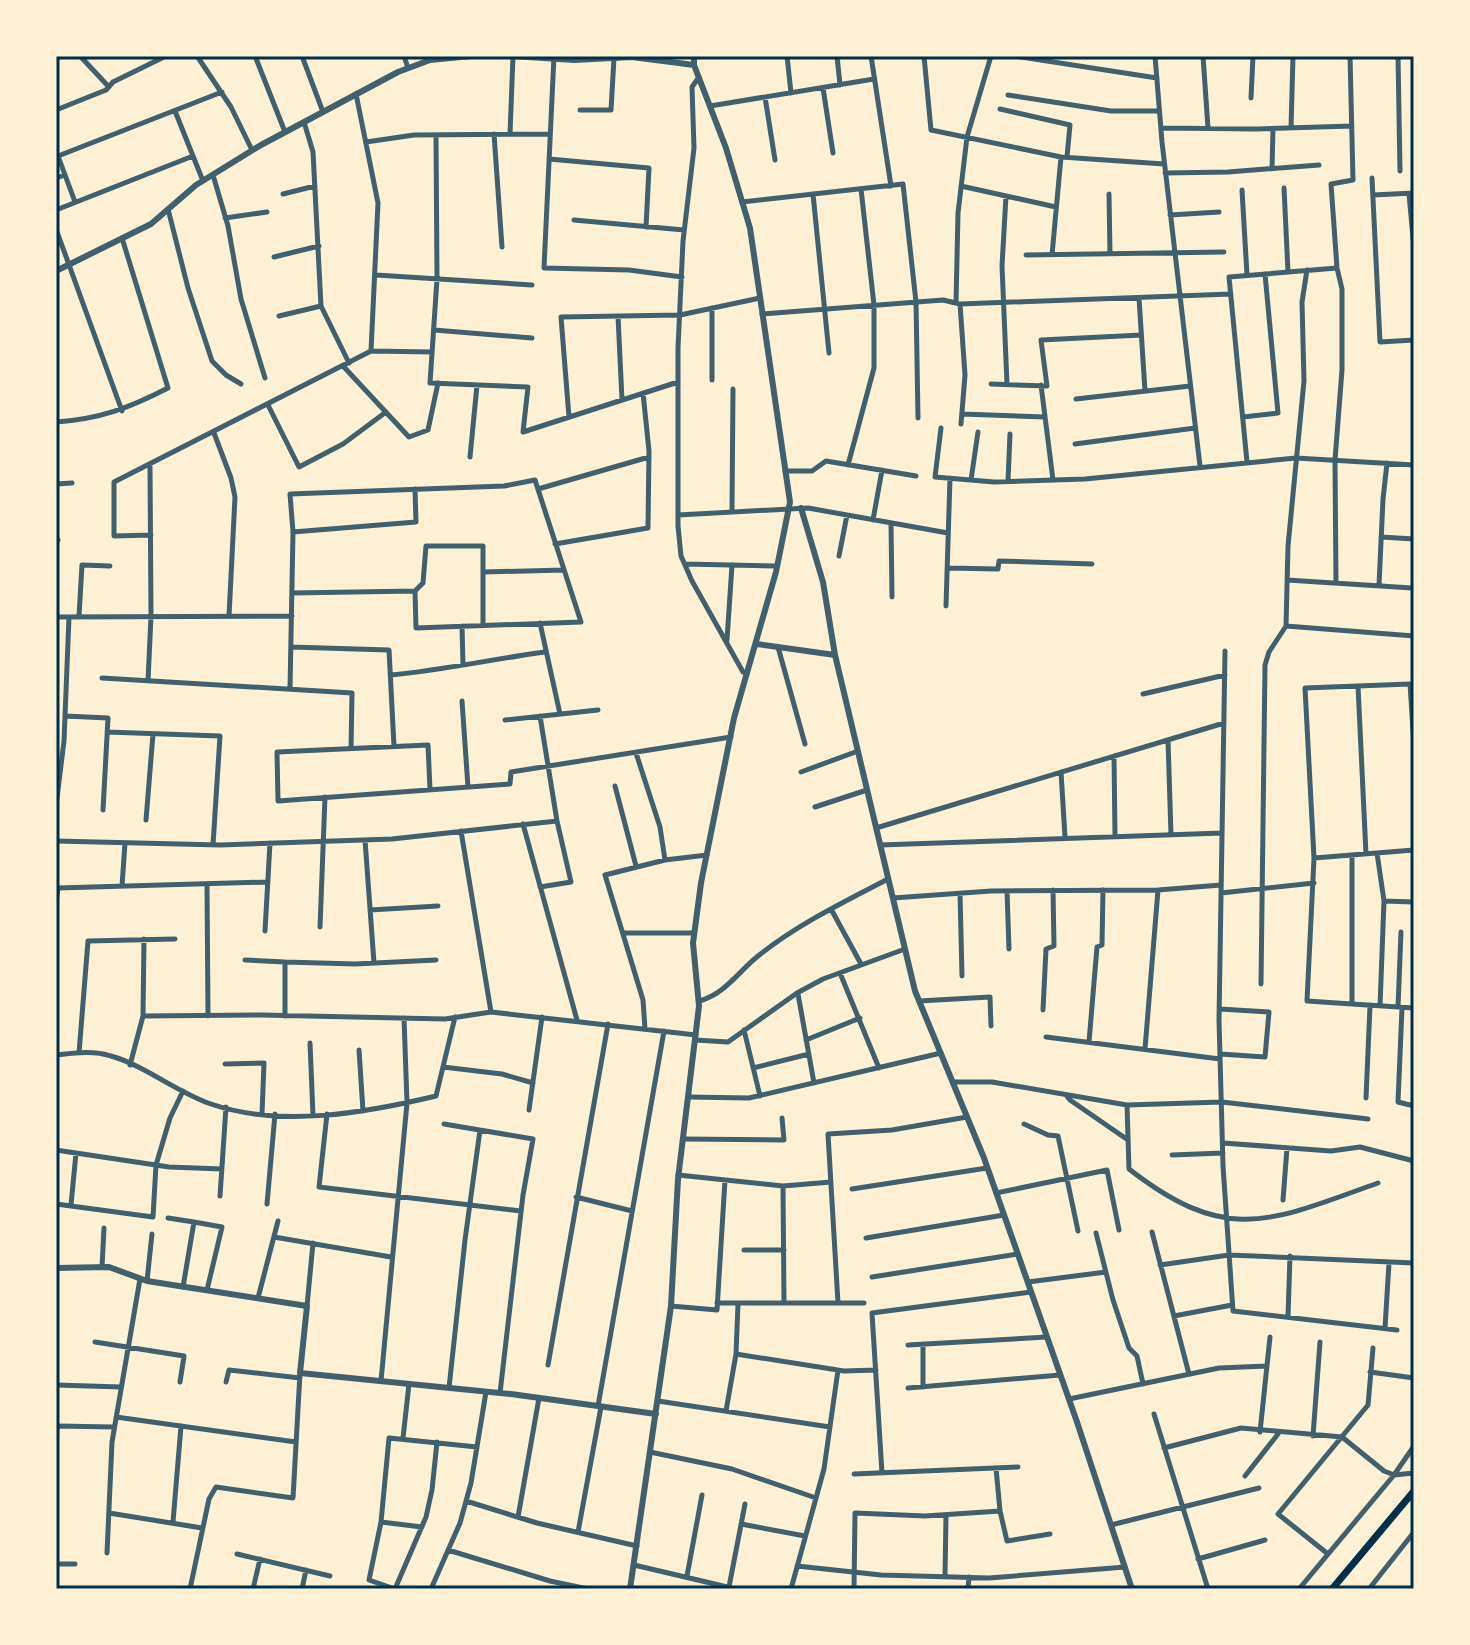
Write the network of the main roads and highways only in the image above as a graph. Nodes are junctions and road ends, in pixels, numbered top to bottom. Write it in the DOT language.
graph roads {
  1 [pos="1414,1491"];
  2 [pos="1332,1589"];
  1 -- 2 [label="main road"];
}
